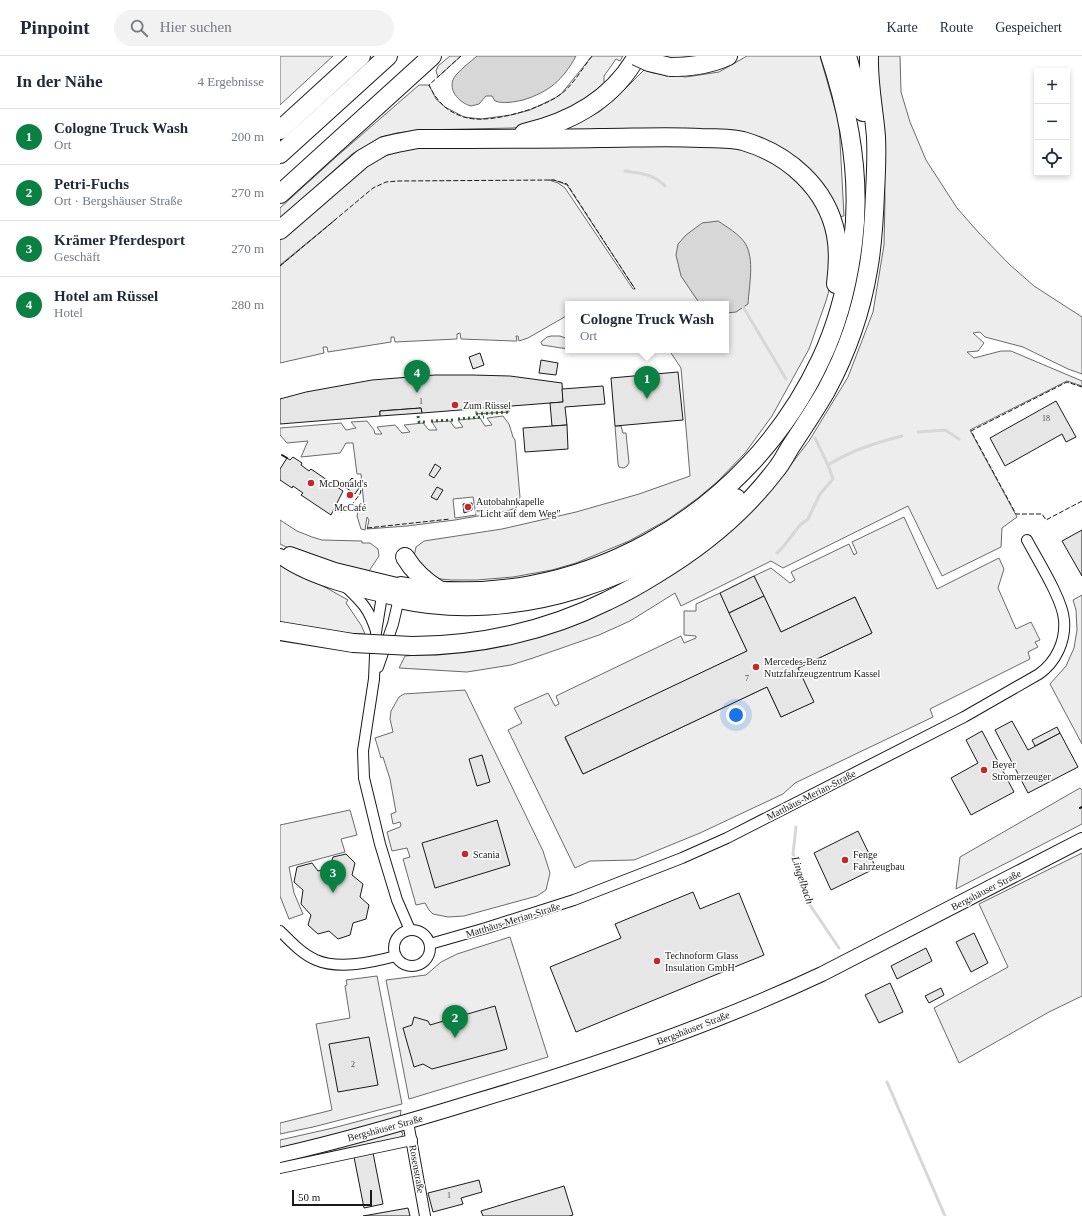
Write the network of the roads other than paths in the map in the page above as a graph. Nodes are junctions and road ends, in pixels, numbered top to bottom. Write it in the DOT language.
graph roads {
  1 [pos="361,56"];
  2 [pos="388,56"];
  3 [pos="432,56"];
  4 [pos="637,56"];
  5 [pos="728,56"];
  6 [pos="830,56"];
  7 [pos="848,56"];
  8 [pos="868,56"];
  9 [pos="280,130"];
  10 [pos="496,139"];
  11 [pos="280,154"];
  12 [pos="280,194"];
  13 [pos="875,196"];
  14 [pos="280,230"];
  15 [pos="833,330"];
  16 [pos="791,446"];
  17 [pos="1027,540"];
  18 [pos="280,551"];
  19 [pos="280,556"];
  20 [pos="405,557"];
  21 [pos="345,585"];
  22 [pos="440,590"];
  23 [pos="392,591"];
  24 [pos="280,631"];
  25 [pos="376,632"];
  26 [pos="374,679"];
  27 [pos="1082,840"];
  28 [pos="410,930"];
  29 [pos="280,931"];
  30 [pos="430,944"];
  31 [pos="396,956"];
  32 [pos="408,1122"];
  33 [pos="412,1140"];
  34 [pos="280,1155"];
  35 [pos="280,1168"];
  36 [pos="425,1216"];
  1 -- 9 [label="highway"];
  2 -- 11 [label="highway"];
  3 -- 12 [label="highway"];
  4 -- 5 [label="highway, bridge"];
  4 -- 10 [label="highway"];
  6 -- 15 [label="highway"];
  7 -- 13 [label="highway"];
  8 -- 13 [label="highway"];
  10 -- 14 [label="highway"];
  10 -- 15 [label="highway"];
  13 -- 16 [label="highway"];
  15 -- 22 [label="highway"];
  16 -- 23 [label="highway"];
  16 -- 24 [label="highway, bridge"];
  17 -- 30 [label="street, Matthäus-Merian-Straße"];
  18 -- 23 [label="main road"];
  19 -- 21 [label="main road"];
  20 -- 22 [label="highway"];
  21 -- 23 [label="main road"];
  21 -- 25 [label="street"];
  22 -- 23 [label="highway"];
  23 -- 25 [label="street"];
  23 -- 26 [label="street"];
  25 -- 26 [label="street"];
  26 -- 28 [label="street"];
  27 -- 32 [label="main road, Bergshäuser Straße"];
  28 -- 30 [label="street"];
  28 -- 31 [label="street"];
  29 -- 31 [label="street"];
  30 -- 31 [label="street"];
  32 -- 33 [label="street, Rosenstraße"];
  32 -- 34 [label="main road, Bergshäuser Straße"];
  33 -- 35 [label="street, Bergshäuser Straße"];
  33 -- 36 [label="street, Rosenstraße"];
}
